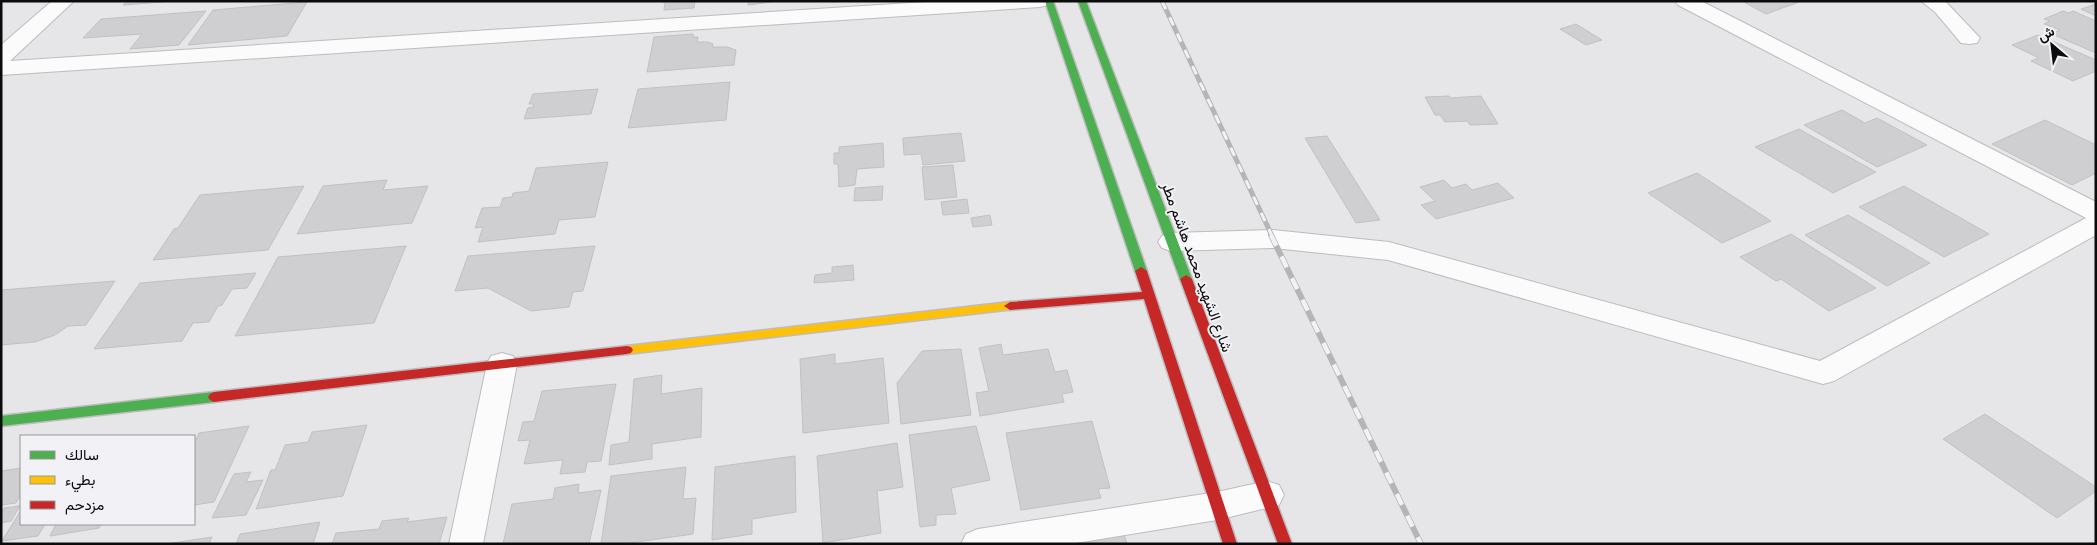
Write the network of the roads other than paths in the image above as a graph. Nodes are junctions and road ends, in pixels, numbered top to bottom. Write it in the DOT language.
graph roads {
  1 [pos="64,1"];
  2 [pos="1040,1"];
  3 [pos="1049,1"];
  4 [pos="1082,1"];
  5 [pos="1685,1"];
  6 [pos="1931,1"];
  7 [pos="1969,38"];
  8 [pos="1,57"];
  9 [pos="1,68"];
  10 [pos="2096,212"];
  11 [pos="2096,224"];
  12 [pos="1172,242"];
  13 [pos="1149,295"];
  14 [pos="502,364"];
  15 [pos="1,421"];
  16 [pos="1267,495"];
  17 [pos="1217,506"];
  18 [pos="466,544"];
  19 [pos="978,544"];
  20 [pos="1230,544"];
  21 [pos="1285,544"];
  1 -- 8 [label="street"];
  2 -- 9 [label="street"];
  3 -- 13 [label="main road"];
  4 -- 12 [label="main road, شارع الشهيد محمد هاشم مطر"];
  5 -- 10 [label="street"];
  6 -- 7 [label="street"];
  11 -- 12 [label="street"];
  12 -- 16 [label="main road, شارع الشهيد محمد هاشم مطر"];
  13 -- 14 [label="main road"];
  13 -- 17 [label="main road"];
  14 -- 15 [label="main road"];
  14 -- 18 [label="street"];
  16 -- 17 [label="street"];
  16 -- 21 [label="main road, شارع الشهيد محمد هاشم مطر"];
  17 -- 19 [label="street"];
  17 -- 20 [label="main road"];
}
